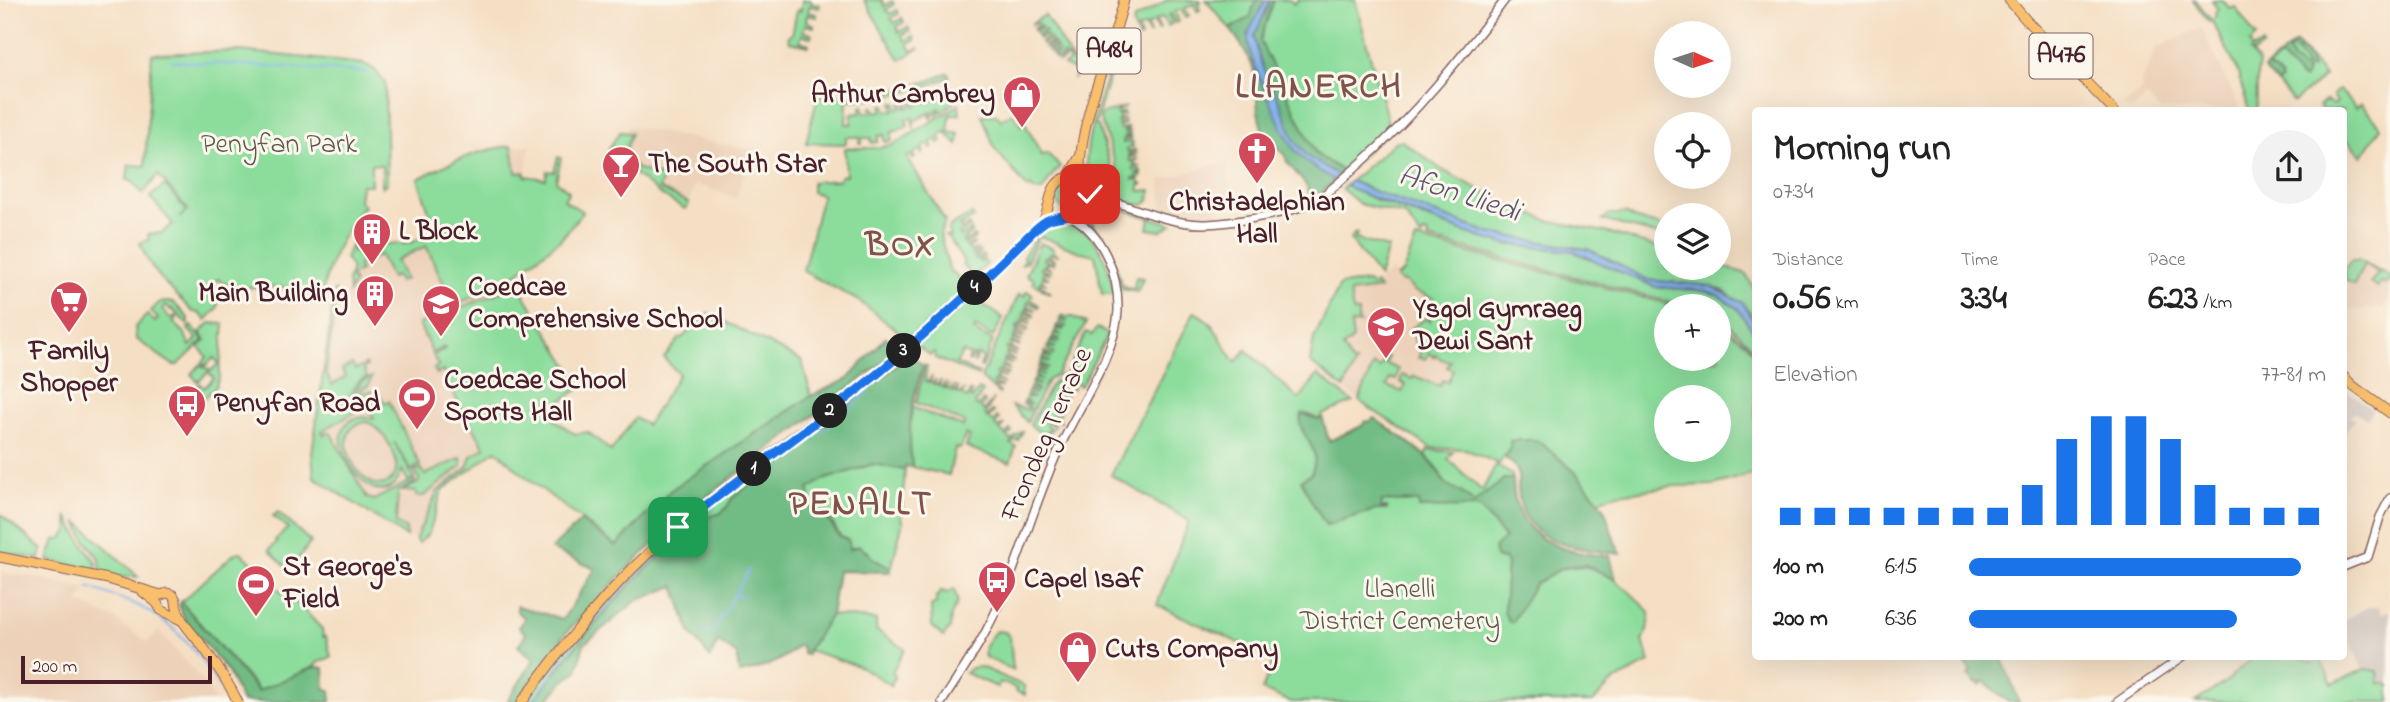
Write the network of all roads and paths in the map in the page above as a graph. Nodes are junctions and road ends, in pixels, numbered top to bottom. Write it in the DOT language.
graph roads {
  1 [pos="1124,0"];
  2 [pos="1505,0"];
  3 [pos="2010,0"];
  4 [pos="2110,107"];
  5 [pos="1081,153"];
  6 [pos="1068,177"];
  7 [pos="1087,187"];
  8 [pos="1100,197"];
  9 [pos="1051,201"];
  10 [pos="1087,205"];
  11 [pos="1067,216"];
  12 [pos="1043,222"];
  13 [pos="1088,228"];
  14 [pos="2347,380"];
  15 [pos="2390,413"];
  16 [pos="2390,498"];
  17 [pos="0,557"];
  18 [pos="2347,566"];
  19 [pos="159,599"];
  20 [pos="172,610"];
  21 [pos="2178,660"];
  22 [pos="238,702"];
  23 [pos="522,702"];
  24 [pos="942,702"];
  25 [pos="2117,702"];
  1 -- 5 [label="main road, A484"];
  2 -- 8 [label="street"];
  3 -- 4 [label="main road, A476"];
  5 -- 6 [label="main road, A484"];
  5 -- 7 [label="main road, A484"];
  6 -- 7 [label="main road"];
  6 -- 9 [label="main road"];
  7 -- 8 [label="street"];
  7 -- 10 [label="main road"];
  8 -- 10 [label="street"];
  9 -- 11 [label="main road"];
  9 -- 12 [label="main road"];
  10 -- 11 [label="main road"];
  10 -- 13 [label="street, Frondeg Terrace"];
  11 -- 12 [label="main road"];
  11 -- 13 [label="street, Frondeg Terrace"];
  12 -- 23 [label="main road"];
  13 -- 24 [label="street, Frondeg Terrace"];
  14 -- 15 [label="main road"];
  16 -- 18 [label="street"];
  17 -- 19 [label="main road"];
  19 -- 20 [label="main road"];
  19 -- 20 [label="main road"];
  20 -- 22 [label="main road"];
  21 -- 25 [label="street"];
}
